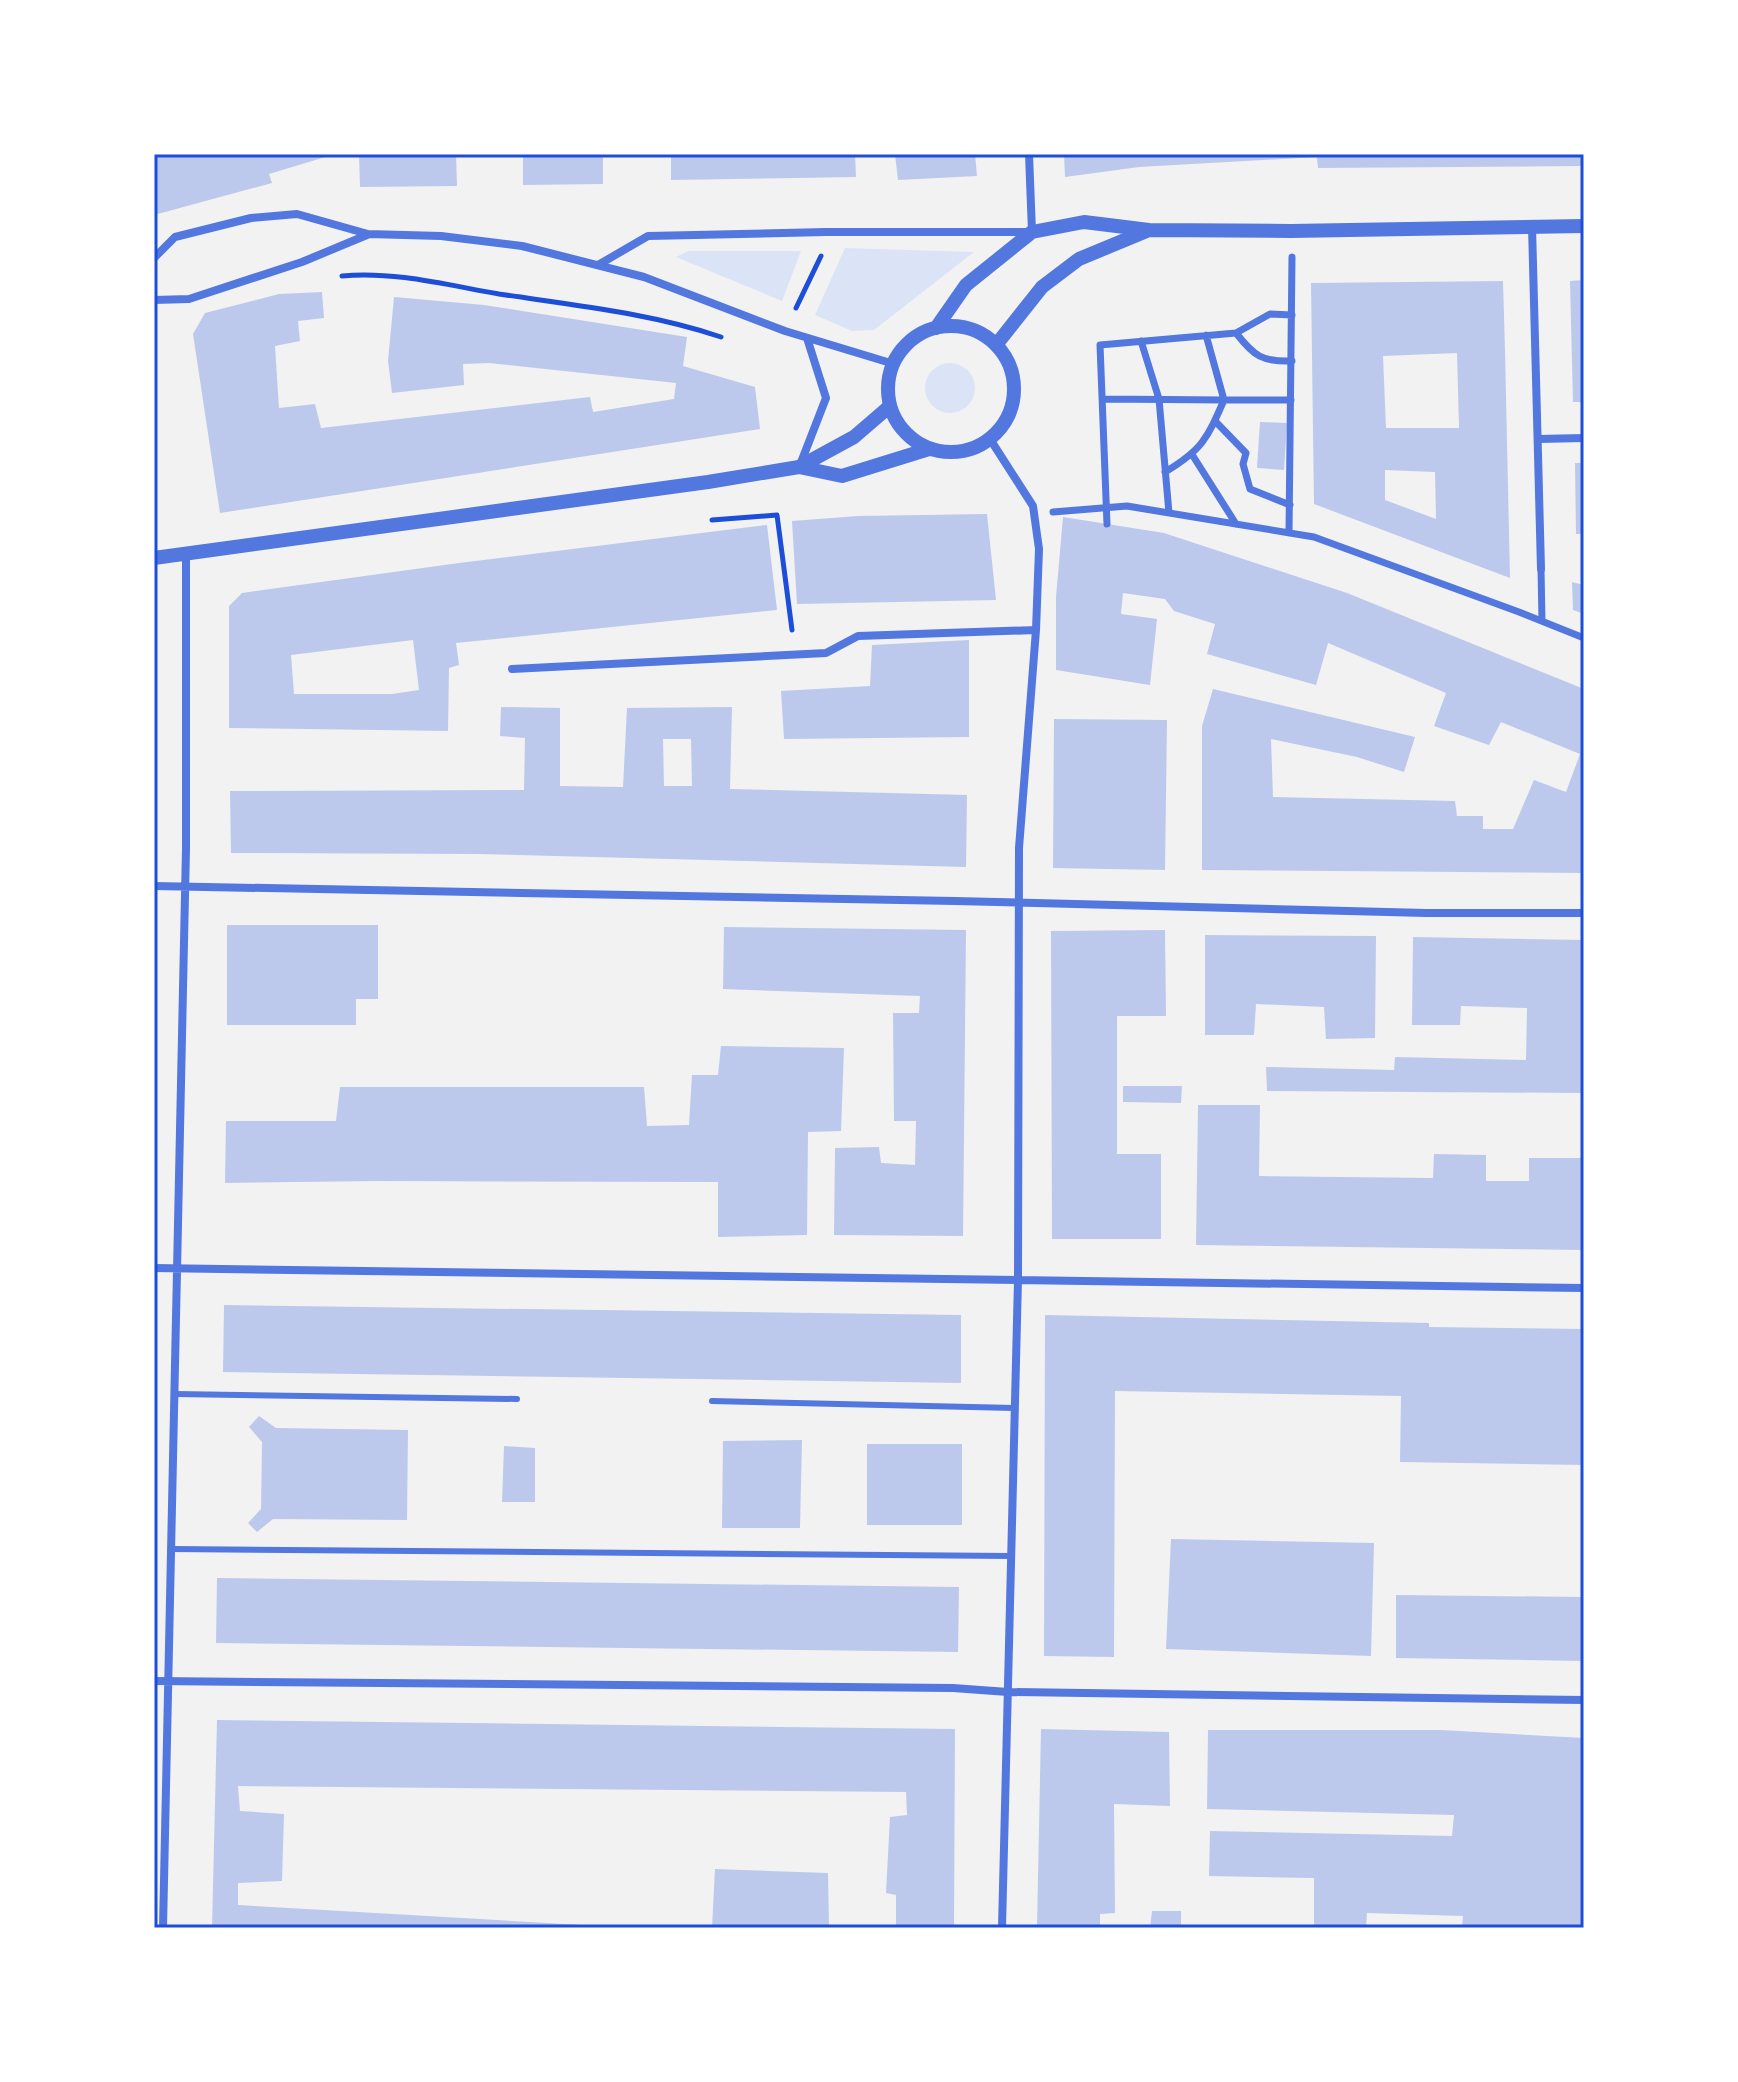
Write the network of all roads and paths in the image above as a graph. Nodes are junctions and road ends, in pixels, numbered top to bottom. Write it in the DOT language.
graph roads {
  1 [pos="1029,154"];
  2 [pos="1532,226"];
  3 [pos="1584,226"];
  4 [pos="1149,230"];
  5 [pos="826,232"];
  6 [pos="1032,232"];
  7 [pos="368,234"];
  8 [pos="1292,257"];
  9 [pos="154,258"];
  10 [pos="302,262"];
  11 [pos="598,265"];
  12 [pos="156,297"];
  13 [pos="1292,315"];
  14 [pos="936,328"];
  15 [pos="785,331"];
  16 [pos="1236,333"];
  17 [pos="1206,335"];
  18 [pos="725,338"];
  19 [pos="807,338"];
  20 [pos="1141,341"];
  21 [pos="996,345"];
  22 [pos="1292,361"];
  23 [pos="894,364"];
  24 [pos="1103,399"];
  25 [pos="1159,399"];
  26 [pos="1224,400"];
  27 [pos="1291,400"];
  28 [pos="890,406"];
  29 [pos="1215,421"];
  30 [pos="1584,438"];
  31 [pos="990,439"];
  32 [pos="1538,439"];
  33 [pos="929,449"];
  34 [pos="1193,456"];
  35 [pos="799,467"];
  36 [pos="1165,472"];
  37 [pos="1290,505"];
  38 [pos="1107,508"];
  39 [pos="1053,512"];
  40 [pos="1169,513"];
  41 [pos="712,520"];
  42 [pos="1107,524"];
  43 [pos="1236,524"];
  44 [pos="1289,533"];
  45 [pos="186,555"];
  46 [pos="154,558"];
  47 [pos="1541,569"];
  48 [pos="1542,621"];
  49 [pos="1036,630"];
  50 [pos="1584,638"];
  51 [pos="796,654"];
  52 [pos="512,669"];
  53 [pos="154,886"];
  54 [pos="185,887"];
  55 [pos="1018,903"];
  56 [pos="1584,913"];
  57 [pos="154,1268"];
  58 [pos="179,1268"];
  59 [pos="1018,1280"];
  60 [pos="1584,1288"];
  61 [pos="175,1394"];
  62 [pos="517,1399"];
  63 [pos="712,1401"];
  64 [pos="1015,1408"];
  65 [pos="171,1549"];
  66 [pos="1011,1556"];
  67 [pos="154,1681"];
  68 [pos="168,1681"];
  69 [pos="1008,1692"];
  70 [pos="1584,1700"];
  71 [pos="163,1928"];
  72 [pos="1002,1928"];
  1 -- 6 [label="street"];
  2 -- 3 [label="street"];
  2 -- 4 [label="street"];
  2 -- 32 [label="street"];
  4 -- 6 [label="street"];
  4 -- 21 [label="street"];
  5 -- 6 [label="street"];
  5 -- 11 [label="street"];
  5 -- 15 [label="path"];
  6 -- 14 [label="street"];
  7 -- 9 [label="street"];
  7 -- 10 [label="street"];
  7 -- 11 [label="street"];
  8 -- 13 [label="street"];
  10 -- 12 [label="street"];
  10 -- 18 [label="path"];
  11 -- 15 [label="street"];
  13 -- 16 [label="street"];
  13 -- 22 [label="street"];
  14 -- 21 [label="street"];
  14 -- 23 [label="street"];
  15 -- 19 [label="street"];
  16 -- 17 [label="street"];
  16 -- 22 [label="street"];
  17 -- 20 [label="street"];
  17 -- 26 [label="street"];
  19 -- 23 [label="street"];
  19 -- 35 [label="street"];
  20 -- 24 [label="street"];
  20 -- 25 [label="street"];
  21 -- 31 [label="street"];
  22 -- 27 [label="street"];
  23 -- 28 [label="street"];
  24 -- 25 [label="street"];
  24 -- 38 [label="street"];
  25 -- 26 [label="street"];
  25 -- 36 [label="street"];
  26 -- 27 [label="street"];
  26 -- 29 [label="street"];
  27 -- 37 [label="street"];
  28 -- 33 [label="street"];
  28 -- 35 [label="street"];
  29 -- 34 [label="street"];
  29 -- 37 [label="street"];
  30 -- 32 [label="street"];
  31 -- 33 [label="street"];
  31 -- 49 [label="street"];
  32 -- 47 [label="street"];
  33 -- 35 [label="street"];
  34 -- 36 [label="street"];
  34 -- 43 [label="street"];
  35 -- 45 [label="street"];
  36 -- 40 [label="street"];
  37 -- 44 [label="street"];
  38 -- 39 [label="street"];
  38 -- 40 [label="street"];
  38 -- 42 [label="street"];
  40 -- 43 [label="street"];
  41 -- 51 [label="path"];
  43 -- 44 [label="street"];
  44 -- 48 [label="street"];
  45 -- 46 [label="street"];
  45 -- 54 [label="street"];
  47 -- 48 [label="street"];
  48 -- 50 [label="street"];
  49 -- 51 [label="street"];
  49 -- 55 [label="street"];
  51 -- 52 [label="street"];
  53 -- 54 [label="street"];
  54 -- 55 [label="street"];
  54 -- 58 [label="street"];
  55 -- 56 [label="street"];
  55 -- 59 [label="street"];
  57 -- 58 [label="street"];
  58 -- 59 [label="street"];
  58 -- 61 [label="street"];
  59 -- 60 [label="street"];
  59 -- 64 [label="street"];
  61 -- 62 [label="lane"];
  61 -- 65 [label="street"];
  63 -- 64 [label="lane"];
  64 -- 66 [label="street"];
  65 -- 66 [label="lane"];
  65 -- 68 [label="street"];
  66 -- 69 [label="street"];
  67 -- 68 [label="street"];
  68 -- 69 [label="street"];
  68 -- 71 [label="street"];
  69 -- 70 [label="street"];
  69 -- 72 [label="street"];
}
